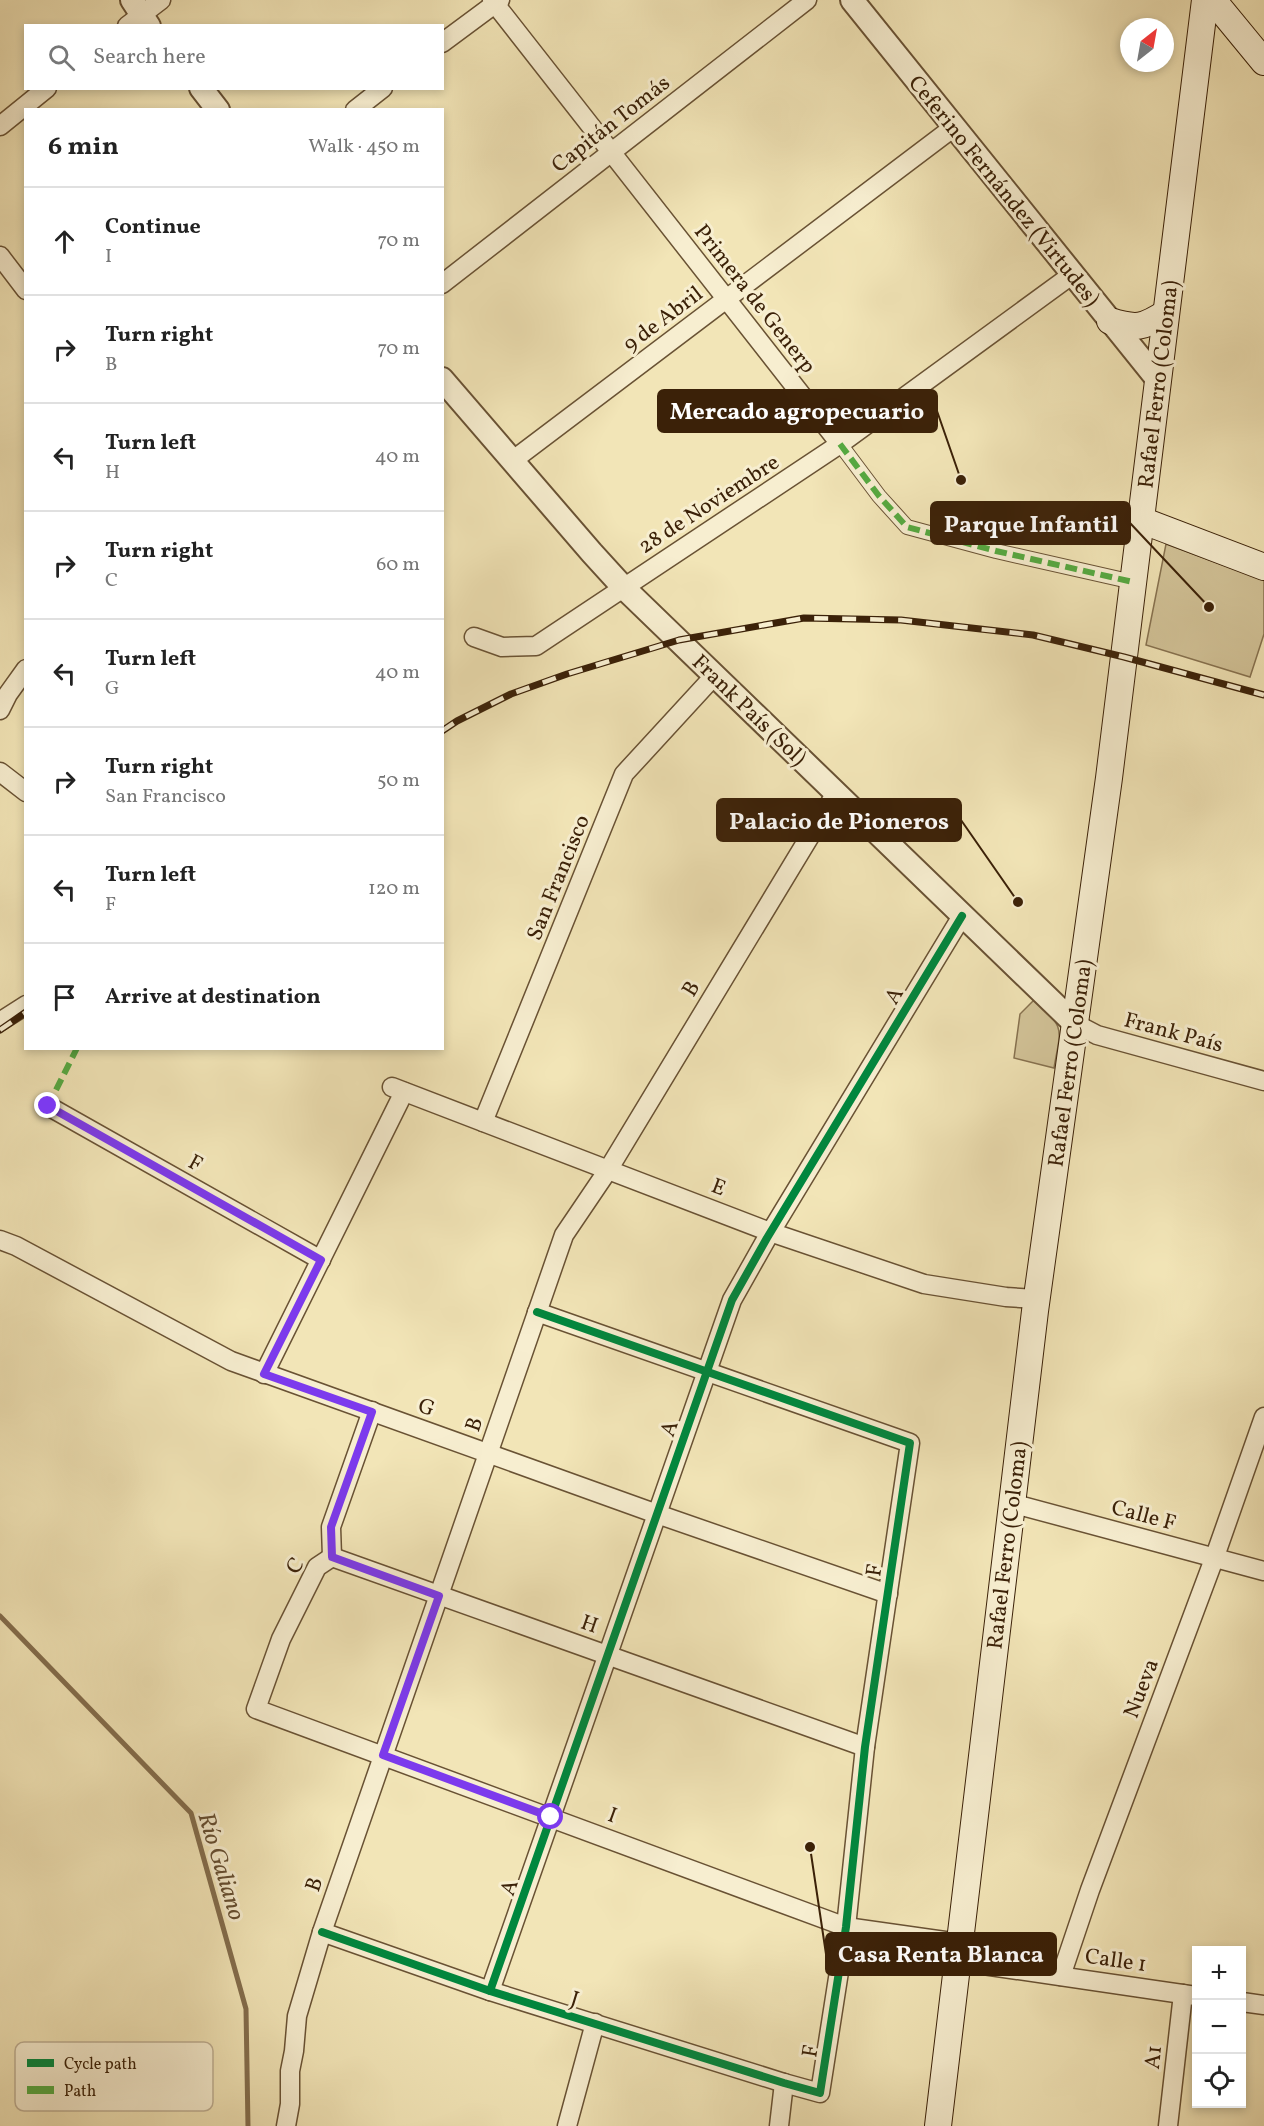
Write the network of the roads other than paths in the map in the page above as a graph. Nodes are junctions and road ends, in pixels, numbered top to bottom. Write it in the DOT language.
graph roads {
  1 [pos="161,0"];
  2 [pos="807,0"];
  3 [pos="852,0"];
  4 [pos="1205,0"];
  5 [pos="1214,0"];
  6 [pos="496,1"];
  7 [pos="137,17"];
  8 [pos="1244,38"];
  9 [pos="444,41"];
  10 [pos="1197,59"];
  11 [pos="1264,62"];
  12 [pos="45,90"];
  13 [pos="203,90"];
  14 [pos="380,90"];
  15 [pos="216,108"];
  16 [pos="358,108"];
  17 [pos="0,126"];
  18 [pos="954,127"];
  19 [pos="612,153"];
  20 [pos="0,256"];
  21 [pos="1073,274"];
  22 [pos="444,282"];
  23 [pos="24,287"];
  24 [pos="727,300"];
  25 [pos="1166,313"];
  26 [pos="1110,321"];
  27 [pos="1158,380"];
  28 [pos="445,389"];
  29 [pos="840,444"];
  30 [pos="512,460"];
  31 [pos="1141,520"];
  32 [pos="1264,567"];
  33 [pos="1133,582"];
  34 [pos="624,587"];
  35 [pos="474,637"];
  36 [pos="24,671"];
  37 [pos="715,675"];
  38 [pos="3,697"];
  39 [pos="0,772"];
  40 [pos="24,790"];
  41 [pos="836,793"];
  42 [pos="962,916"];
  43 [pos="24,1006"];
  44 [pos="1,1020"];
  45 [pos="1074,1023"];
  46 [pos="1264,1081"];
  47 [pos="48,1106"];
  48 [pos="483,1122"];
  49 [pos="608,1170"];
  50 [pos="770,1232"];
  51 [pos="0,1240"];
  52 [pos="321,1260"];
  53 [pos="1036,1299"];
  54 [pos="537,1312"];
  55 [pos="707,1372"];
  56 [pos="264,1374"];
  57 [pos="372,1412"];
  58 [pos="1264,1417"];
  59 [pos="489,1452"];
  60 [pos="1011,1503"];
  61 [pos="657,1514"];
  62 [pos="332,1557"];
  63 [pos="1214,1559"];
  64 [pos="1264,1571"];
  65 [pos="888,1594"];
  66 [pos="439,1596"];
  67 [pos="608,1654"];
  68 [pos="256,1709"];
  69 [pos="866,1747"];
  70 [pos="383,1755"];
  71 [pos="551,1817"];
  72 [pos="846,1927"];
  73 [pos="322,1932"];
  74 [pos="958,1952"];
  75 [pos="1061,1976"];
  76 [pos="490,1991"];
  77 [pos="1190,1995"];
  78 [pos="1246,2003"];
  79 [pos="1264,2005"];
  80 [pos="595,2023"];
  81 [pos="784,2083"];
  82 [pos="820,2092"];
  83 [pos="285,2126"];
  84 [pos="567,2126"];
  85 [pos="778,2126"];
  86 [pos="938,2126"];
  87 [pos="1168,2126"];
  1 -- 7 [label="street"];
  2 -- 19 [label="street, Capitán Tomás"];
  3 -- 18 [label="street, Ceferino Fernández (Virtudes)"];
  4 -- 10 [label="main road, Rafael Ferro (Coloma)"];
  5 -- 8 [label="main road"];
  6 -- 9 [label="street"];
  6 -- 19 [label="street, Primera de Generp"];
  8 -- 10 [label="main road"];
  8 -- 11 [label="main road"];
  10 -- 25 [label="main road, Rafael Ferro (Coloma)"];
  12 -- 17 [label="street"];
  13 -- 15 [label="street"];
  14 -- 16 [label="street"];
  18 -- 21 [label="street, Ceferino Fernández (Virtudes)"];
  18 -- 24 [label="street, 9 de Abril"];
  19 -- 22 [label="street, Capitán Tomás"];
  19 -- 24 [label="street, Primera de Generp"];
  20 -- 23 [label="street"];
  21 -- 26 [label="street, Ceferino Fernández (Virtudes)"];
  21 -- 29 [label="street, 28 de Noviembre"];
  24 -- 29 [label="street, Primera de Generp"];
  24 -- 30 [label="street, 9 de Abril"];
  25 -- 26 [label="main road"];
  25 -- 27 [label="main road, Rafael Ferro (Coloma)"];
  26 -- 27 [label="street, Ceferino Fernández (Virtudes)"];
  27 -- 31 [label="main road, Rafael Ferro (Coloma)"];
  28 -- 30 [label="street, Frank País (Sol)"];
  29 -- 33 [label="street, Primera de Generp"];
  29 -- 34 [label="street, 28 de Noviembre"];
  30 -- 34 [label="street, Frank País (Sol)"];
  31 -- 32 [label="main road"];
  31 -- 33 [label="main road, Rafael Ferro (Coloma)"];
  33 -- 45 [label="main road, Rafael Ferro (Coloma)"];
  34 -- 35 [label="street, 28 de Noviembre"];
  34 -- 37 [label="street, Frank País (Sol)"];
  36 -- 38 [label="street"];
  37 -- 41 [label="street, Frank País (Sol)"];
  37 -- 48 [label="street, San Francisco"];
  39 -- 40 [label="street"];
  41 -- 42 [label="street, Frank País (Sol)"];
  41 -- 49 [label="street, B"];
  42 -- 45 [label="street, Frank País (Sol)"];
  42 -- 50 [label="street, A"];
  43 -- 44 [label="street"];
  45 -- 46 [label="street, Frank País"];
  45 -- 53 [label="main road, Rafael Ferro (Coloma)"];
  47 -- 52 [label="street, F"];
  48 -- 49 [label="street, E"];
  48 -- 52 [label="street, E"];
  49 -- 50 [label="street, E"];
  49 -- 54 [label="street, B"];
  50 -- 53 [label="street, E"];
  50 -- 55 [label="street, A"];
  51 -- 56 [label="street, G"];
  52 -- 56 [label="street"];
  53 -- 60 [label="main road, Rafael Ferro (Coloma)"];
  54 -- 55 [label="street, F"];
  54 -- 59 [label="street, B"];
  55 -- 61 [label="street, A"];
  55 -- 65 [label="street, F"];
  56 -- 57 [label="street, G"];
  57 -- 59 [label="street, G"];
  57 -- 62 [label="street, C"];
  58 -- 63 [label="street, Nueva"];
  59 -- 61 [label="street, G"];
  59 -- 66 [label="street, B"];
  60 -- 63 [label="street, Calle F"];
  60 -- 74 [label="main road, Rafael Ferro (Coloma)"];
  61 -- 65 [label="street, G"];
  61 -- 67 [label="street, A"];
  62 -- 66 [label="street, H"];
  62 -- 68 [label="street, C"];
  63 -- 64 [label="street, Calle F"];
  63 -- 75 [label="street, Nueva"];
  65 -- 69 [label="street, F"];
  66 -- 67 [label="street, H"];
  66 -- 70 [label="street, B"];
  67 -- 69 [label="street, H"];
  67 -- 71 [label="street, A"];
  68 -- 70 [label="street, I"];
  69 -- 72 [label="street, F"];
  70 -- 71 [label="street, I"];
  70 -- 73 [label="street, B"];
  71 -- 72 [label="street, I"];
  71 -- 76 [label="street, A"];
  72 -- 74 [label="street, I"];
  72 -- 82 [label="street, F"];
  73 -- 76 [label="street, J"];
  73 -- 83 [label="street, B"];
  74 -- 75 [label="street, Calle 1"];
  74 -- 86 [label="main road, Rafael Ferro (Coloma)"];
  75 -- 77 [label="street, Calle 1"];
  76 -- 80 [label="street, J"];
  77 -- 87 [label="street, A1"];
  78 -- 79 [label="street"];
  80 -- 81 [label="street, J"];
  80 -- 84 [label="street"];
  81 -- 82 [label="street, J"];
  81 -- 85 [label="street"];
}
